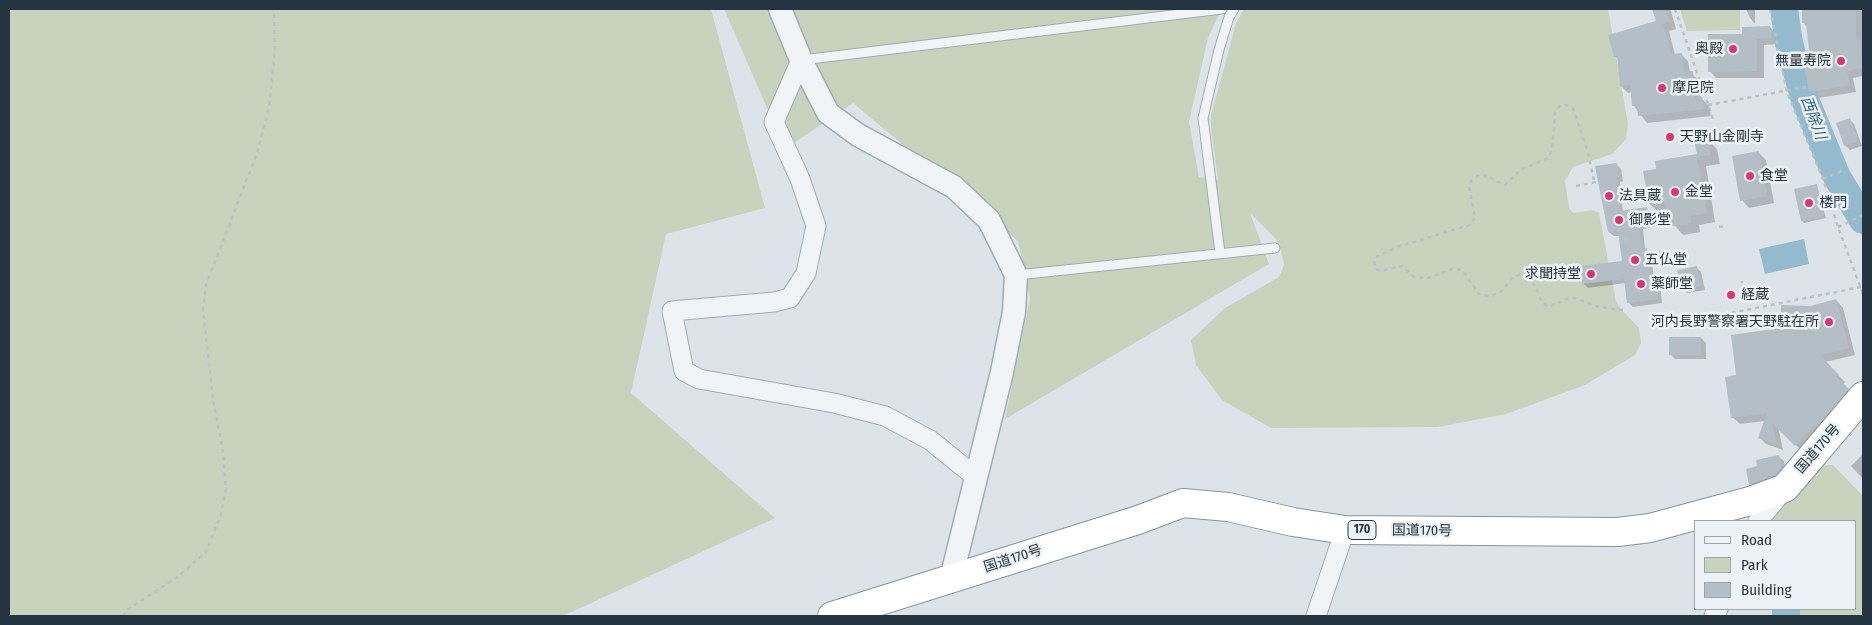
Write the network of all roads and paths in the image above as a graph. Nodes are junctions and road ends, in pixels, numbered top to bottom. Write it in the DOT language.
graph roads {
  1 [pos="274,9"];
  2 [pos="780,9"];
  3 [pos="1222,9"];
  4 [pos="1234,9"];
  5 [pos="1675,9"];
  6 [pos="1770,9"];
  7 [pos="801,60"];
  8 [pos="1806,87"];
  9 [pos="1787,92"];
  10 [pos="1708,105"];
  11 [pos="1713,119"];
  12 [pos="1842,171"];
  13 [pos="1823,179"];
  14 [pos="1576,186"];
  15 [pos="1829,198"];
  16 [pos="1821,199"];
  17 [pos="1863,215"];
  18 [pos="1724,226"];
  19 [pos="1838,227"];
  20 [pos="1719,228"];
  21 [pos="1625,237"];
  22 [pos="1626,242"];
  23 [pos="1275,248"];
  24 [pos="1665,251"];
  25 [pos="1659,252"];
  26 [pos="1220,253"];
  27 [pos="1016,275"];
  28 [pos="1666,285"];
  29 [pos="1661,286"];
  30 [pos="1861,288"];
  31 [pos="1863,294"];
  32 [pos="1624,310"];
  33 [pos="1661,327"];
  34 [pos="1863,396"];
  35 [pos="976,476"];
  36 [pos="1785,488"];
  37 [pos="1759,520"];
  38 [pos="1345,530"];
  39 [pos="951,579"];
  40 [pos="123,616"];
  41 [pos="832,616"];
  42 [pos="1316,616"];
  1 -- 40 [label="path"];
  2 -- 7 [label="street"];
  3 -- 7 [label="lane"];
  4 -- 26 [label="lane"];
  5 -- 10 [label="path"];
  6 -- 9 [label="path"];
  7 -- 27 [label="street"];
  7 -- 35 [label="street"];
  8 -- 9 [label="path"];
  9 -- 10 [label="path"];
  9 -- 13 [label="path"];
  10 -- 11 [label="path"];
  12 -- 13 [label="path"];
  13 -- 15 [label="path"];
  14 -- 32 [label="path"];
  15 -- 16 [label="path"];
  15 -- 19 [label="path"];
  17 -- 19 [label="path"];
  18 -- 20 [label="path"];
  19 -- 30 [label="path"];
  21 -- 22 [label="path"];
  23 -- 26 [label="lane"];
  24 -- 25 [label="path"];
  26 -- 27 [label="lane"];
  27 -- 35 [label="street"];
  28 -- 29 [label="path"];
  30 -- 31 [label="path"];
  30 -- 33 [label="path"];
  34 -- 36 [label="highway, 国道170号 / 170"];
  35 -- 39 [label="street"];
  36 -- 37 [label="street"];
  36 -- 38 [label="highway, 国道170号 / 170"];
  38 -- 39 [label="highway, 国道170号 / 170"];
  38 -- 42 [label="street"];
  39 -- 41 [label="highway, 国道170号 / 170"];
}
